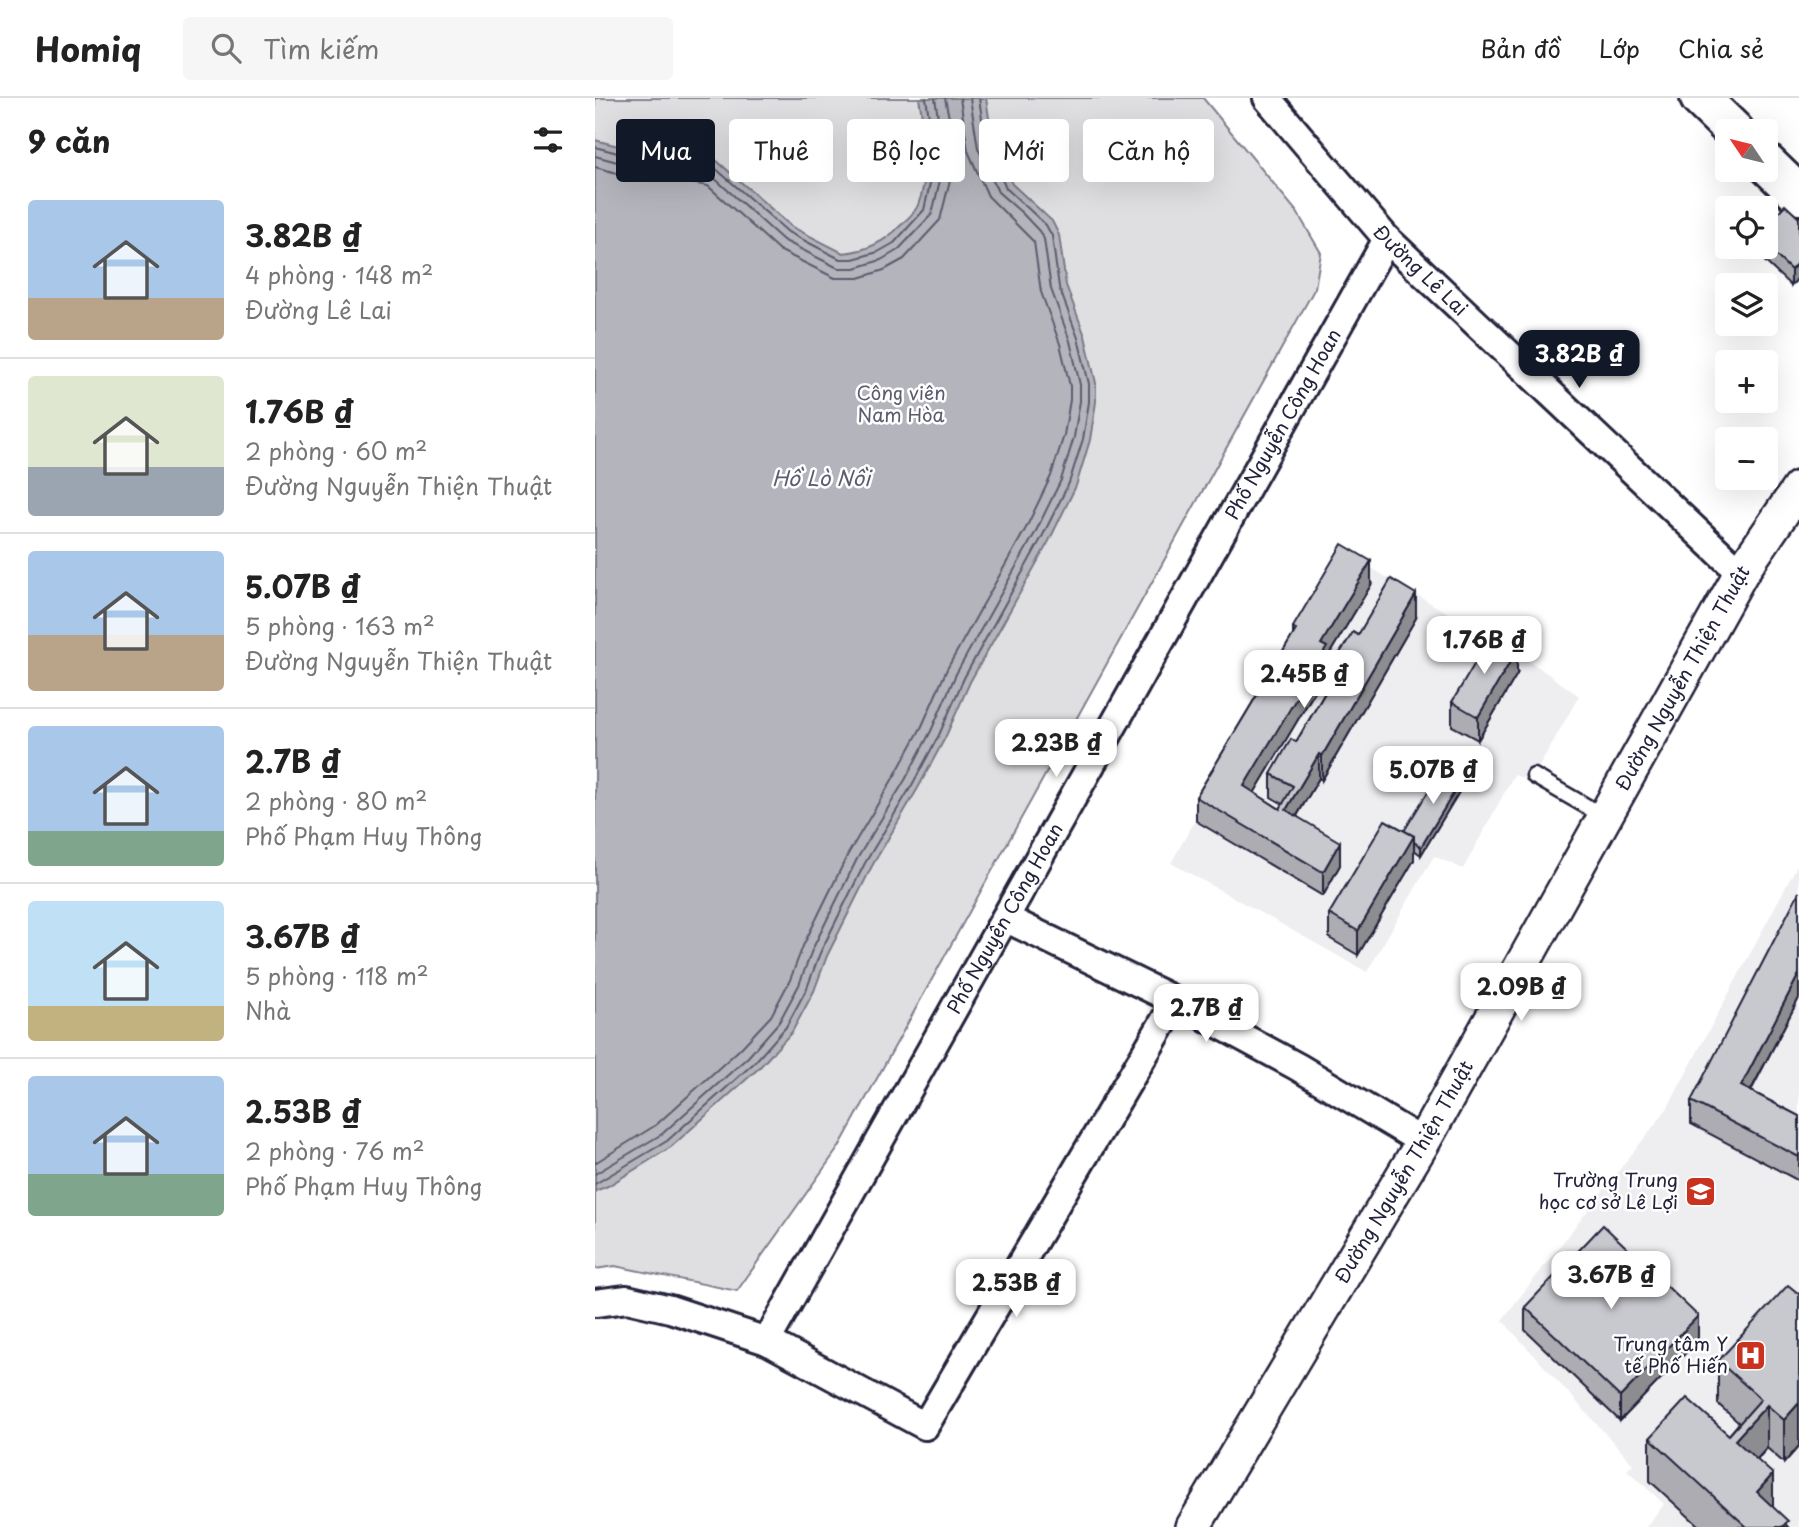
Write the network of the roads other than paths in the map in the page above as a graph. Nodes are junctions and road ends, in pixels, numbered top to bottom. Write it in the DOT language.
graph roads {
  1 [pos="1267,98"];
  2 [pos="1700,98"];
  3 [pos="1722,119"];
  4 [pos="1778,175"];
  5 [pos="1799,195"];
  6 [pos="1387,239"];
  7 [pos="1799,488"];
  8 [pos="1741,573"];
  9 [pos="1534,776"];
  10 [pos="1605,817"];
  11 [pos="1005,918"];
  12 [pos="1176,1002"];
  13 [pos="1423,1142"];
  14 [pos="595,1303"];
  15 [pos="767,1341"];
  16 [pos="1193,1527"];
  1 -- 6 [label="street, Đường Lê Lai"];
  2 -- 3 [label="main road"];
  4 -- 5 [label="main road"];
  6 -- 8 [label="street, Đường Lê Lai"];
  6 -- 11 [label="street, Phố Nguyễn Công Hoan"];
  7 -- 8 [label="street, Đường Nguyễn Thiện Thuật"];
  8 -- 10 [label="street, Đường Nguyễn Thiện Thuật"];
  9 -- 10 [label="lane"];
  10 -- 13 [label="street, Đường Nguyễn Thiện Thuật"];
  11 -- 12 [label="street"];
  11 -- 15 [label="street, Phố Nguyễn Công Hoan"];
  12 -- 13 [label="street"];
  12 -- 15 [label="street"];
  13 -- 16 [label="street, Đường Nguyễn Thiện Thuật"];
  14 -- 15 [label="street"];
}
